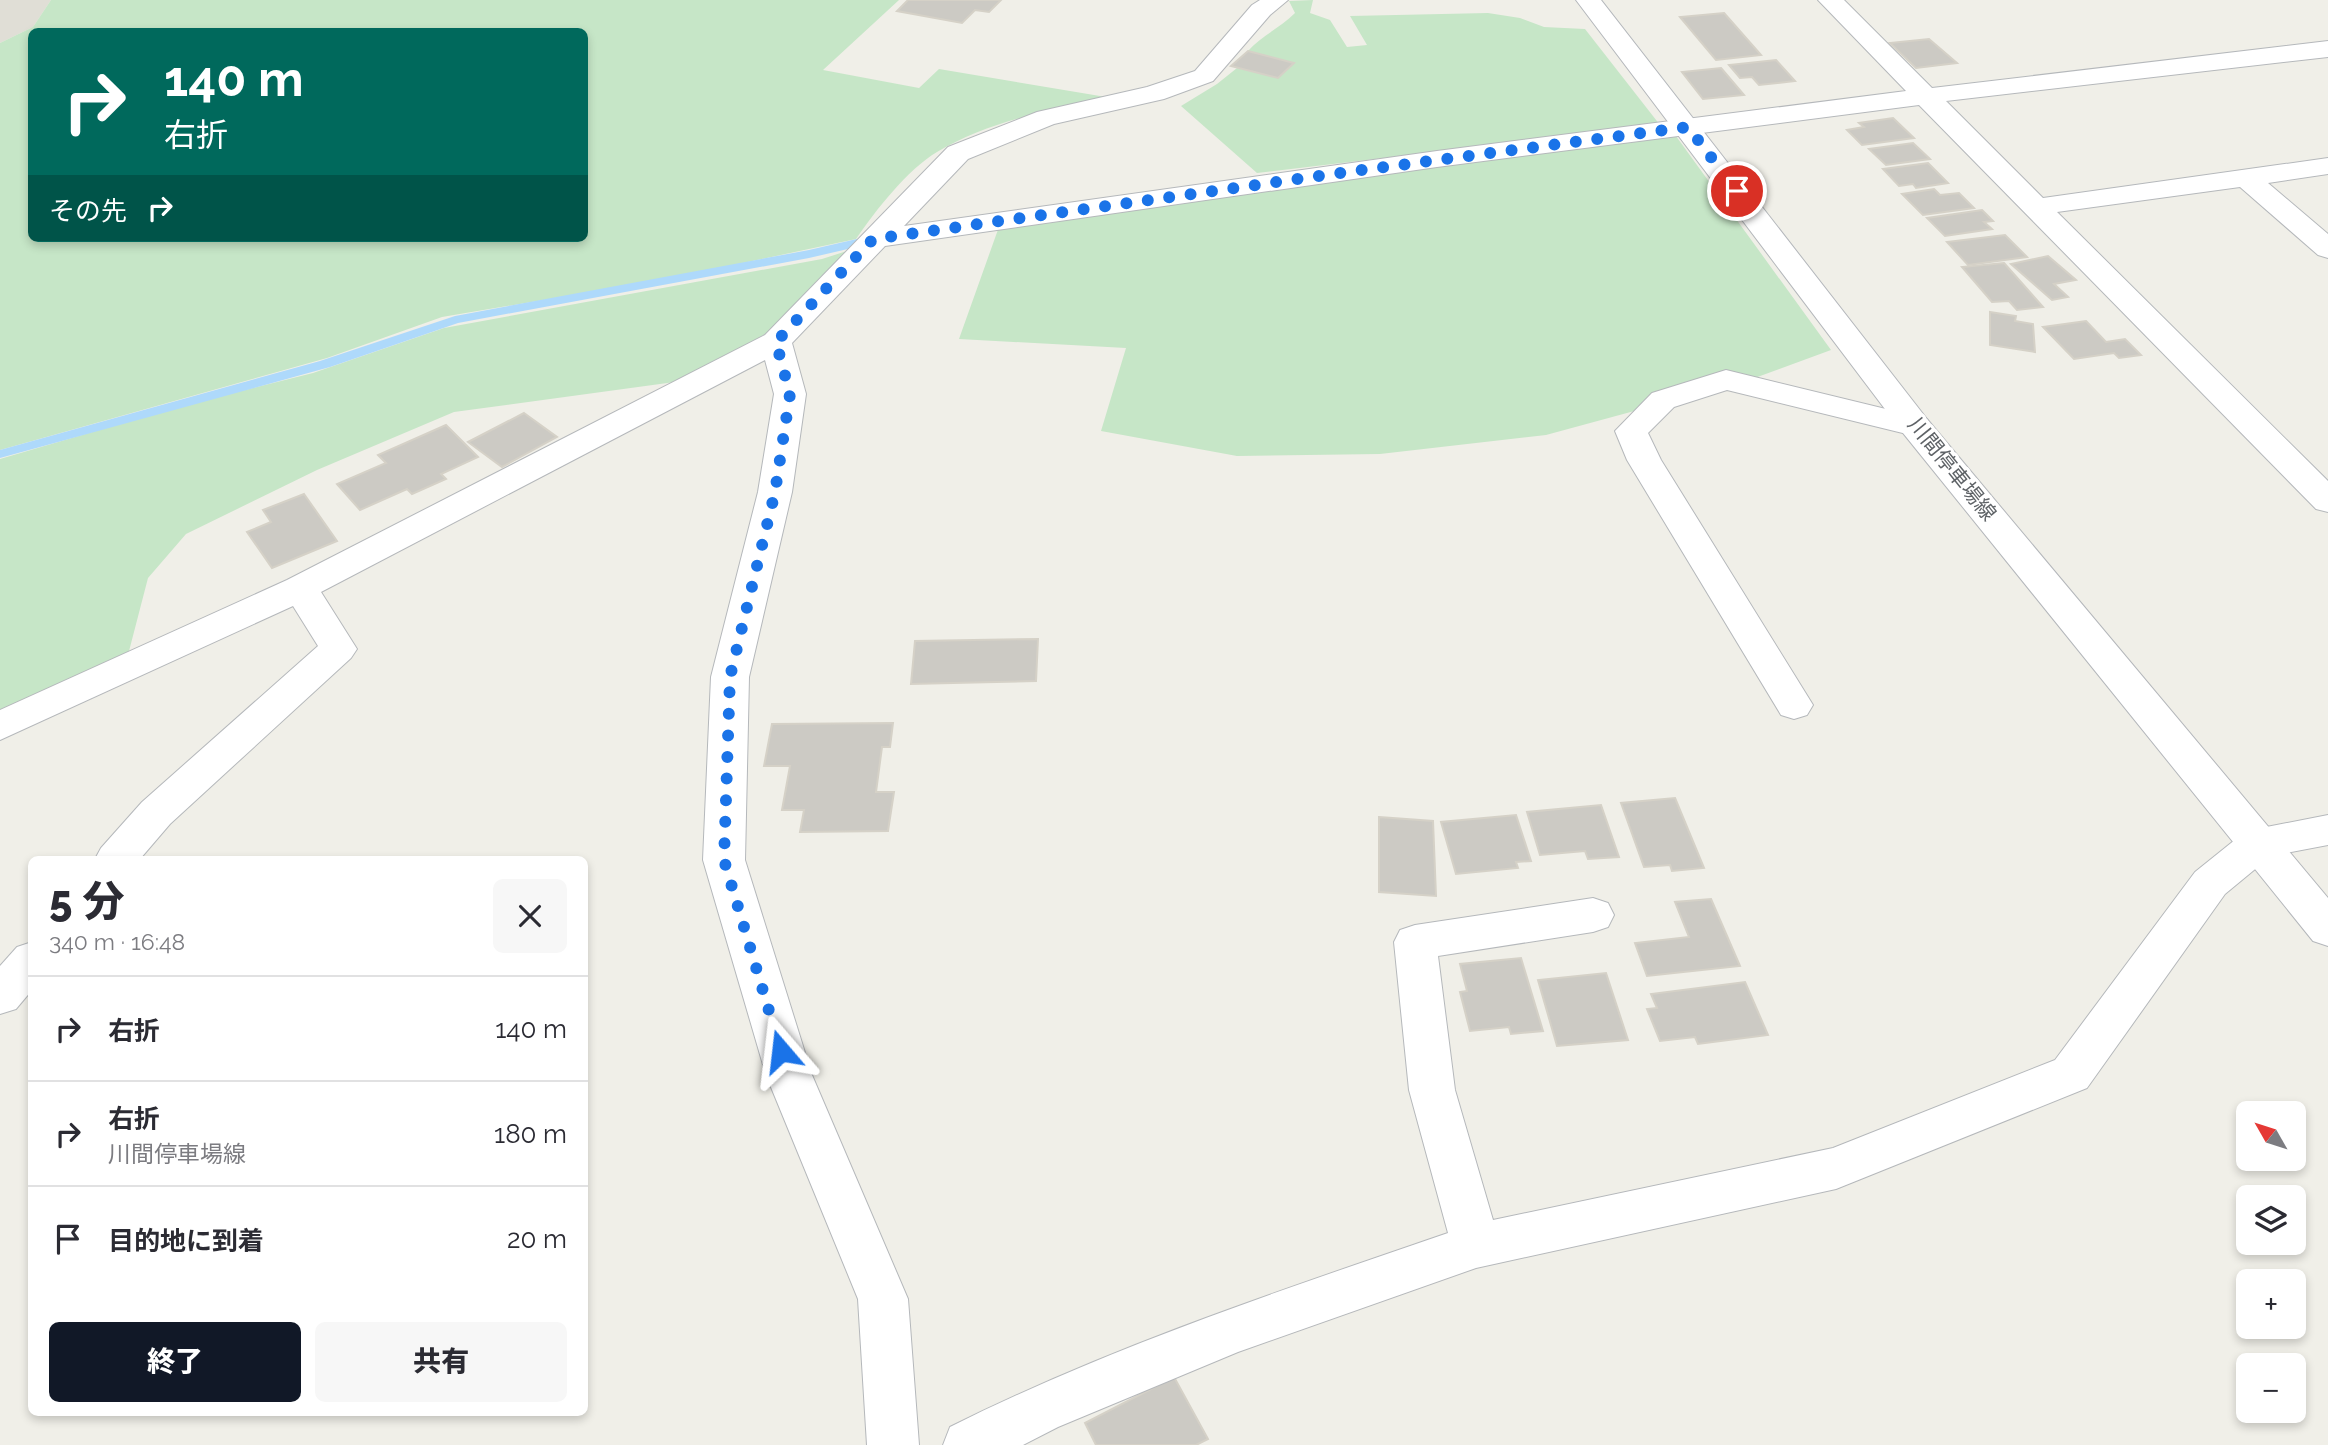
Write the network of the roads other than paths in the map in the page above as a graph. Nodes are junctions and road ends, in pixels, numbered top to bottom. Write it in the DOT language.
graph roads {
  1 [pos="1276,0"];
  2 [pos="1588,0"];
  3 [pos="1830,0"];
  4 [pos="2328,49"];
  5 [pos="1926,96"];
  6 [pos="1688,127"];
  7 [pos="2328,166"];
  8 [pos="2245,177"];
  9 [pos="2036,207"];
  10 [pos="873,239"];
  11 [pos="2328,249"];
  12 [pos="776,342"];
  13 [pos="1915,426"];
  14 [pos="2328,501"];
  15 [pos="300,588"];
  16 [pos="1794,705"];
  17 [pos="0,726"];
  18 [pos="2328,830"];
  19 [pos="2260,842"];
  20 [pos="119,856"];
  21 [pos="1593,915"];
  22 [pos="2328,929"];
  23 [pos="28,964"];
  24 [pos="0,996"];
  25 [pos="1475,1246"];
  26 [pos="893,1445"];
  27 [pos="969,1445"];
  1 -- 10 [label="street"];
  2 -- 6 [label="street, 川間停車場線"];
  3 -- 5 [label="street"];
  4 -- 5 [label="street"];
  5 -- 6 [label="street"];
  5 -- 9 [label="street"];
  6 -- 10 [label="street"];
  6 -- 13 [label="street, 川間停車場線"];
  7 -- 8 [label="street"];
  8 -- 9 [label="street"];
  8 -- 11 [label="street"];
  9 -- 14 [label="street"];
  10 -- 12 [label="street"];
  12 -- 15 [label="street"];
  12 -- 26 [label="street"];
  13 -- 16 [label="street"];
  13 -- 19 [label="street, 川間停車場線"];
  15 -- 17 [label="street"];
  15 -- 20 [label="street"];
  18 -- 19 [label="street"];
  19 -- 22 [label="street, 川間停車場線"];
  19 -- 25 [label="street"];
  21 -- 25 [label="street"];
  23 -- 24 [label="street"];
  25 -- 27 [label="street"];
}
